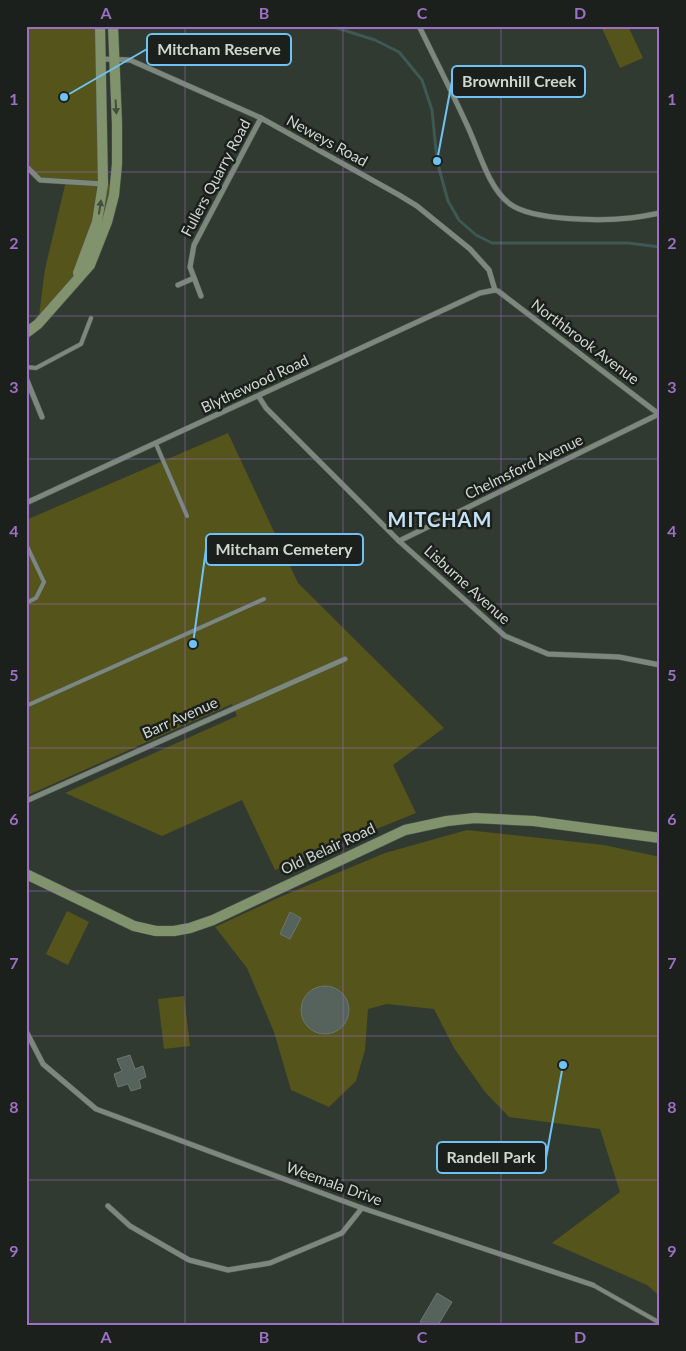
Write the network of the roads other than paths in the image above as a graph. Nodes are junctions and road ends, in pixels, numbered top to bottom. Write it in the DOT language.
graph roads {
  1 [pos="100,26"];
  2 [pos="113,26"];
  3 [pos="419,26"];
  4 [pos="101,59"];
  5 [pos="114,59"];
  6 [pos="261,118"];
  7 [pos="26,166"];
  8 [pos="104,184"];
  9 [pos="115,185"];
  10 [pos="660,213"];
  11 [pos="194,278"];
  12 [pos="72,286"];
  13 [pos="178,286"];
  14 [pos="495,290"];
  15 [pos="201,296"];
  16 [pos="91,318"];
  17 [pos="26,333"];
  18 [pos="26,367"];
  19 [pos="26,378"];
  20 [pos="259,397"];
  21 [pos="659,414"];
  22 [pos="42,417"];
  23 [pos="156,444"];
  24 [pos="26,503"];
  25 [pos="187,516"];
  26 [pos="399,542"];
  27 [pos="26,544"];
  28 [pos="264,599"];
  29 [pos="26,603"];
  30 [pos="344,659"];
  31 [pos="660,665"];
  32 [pos="26,705"];
  33 [pos="26,800"];
  34 [pos="660,838"];
  35 [pos="26,874"];
  36 [pos="26,1031"];
  37 [pos="108,1206"];
  38 [pos="362,1208"];
  39 [pos="592,1285"];
  40 [pos="660,1323"];
  1 -- 4 [label="main road"];
  2 -- 5 [label="main road"];
  3 -- 10 [label="street"];
  4 -- 5 [label="street, Neweys Road"];
  4 -- 8 [label="main road"];
  5 -- 6 [label="street, Neweys Road"];
  5 -- 9 [label="main road, one-way"];
  6 -- 11 [label="street, Fullers Quarry Road"];
  6 -- 14 [label="street, Neweys Road"];
  7 -- 8 [label="street"];
  8 -- 9 [label="main road"];
  12 -- 8 [label="main road, one-way"];
  9 -- 12 [label="main road"];
  11 -- 13 [label="street"];
  11 -- 15 [label="street, Fullers Quarry Road"];
  12 -- 17 [label="main road"];
  14 -- 20 [label="street, Blythewood Road"];
  14 -- 21 [label="street, Northbrook Avenue"];
  16 -- 18 [label="lane"];
  19 -- 22 [label="street"];
  20 -- 23 [label="street, Blythewood Road"];
  20 -- 26 [label="street, Lisburne Avenue"];
  21 -- 26 [label="street, Chelmsford Avenue"];
  23 -- 24 [label="street, Blythewood Road"];
  23 -- 25 [label="lane"];
  26 -- 31 [label="street, Lisburne Avenue"];
  27 -- 29 [label="lane"];
  28 -- 32 [label="lane"];
  30 -- 33 [label="street, Barr Avenue"];
  34 -- 35 [label="main road, Old Belair Road"];
  36 -- 38 [label="street, Weemala Drive"];
  37 -- 38 [label="street"];
  38 -- 39 [label="street, Weemala Drive"];
  39 -- 40 [label="lane, Weemala Drive"];
}
